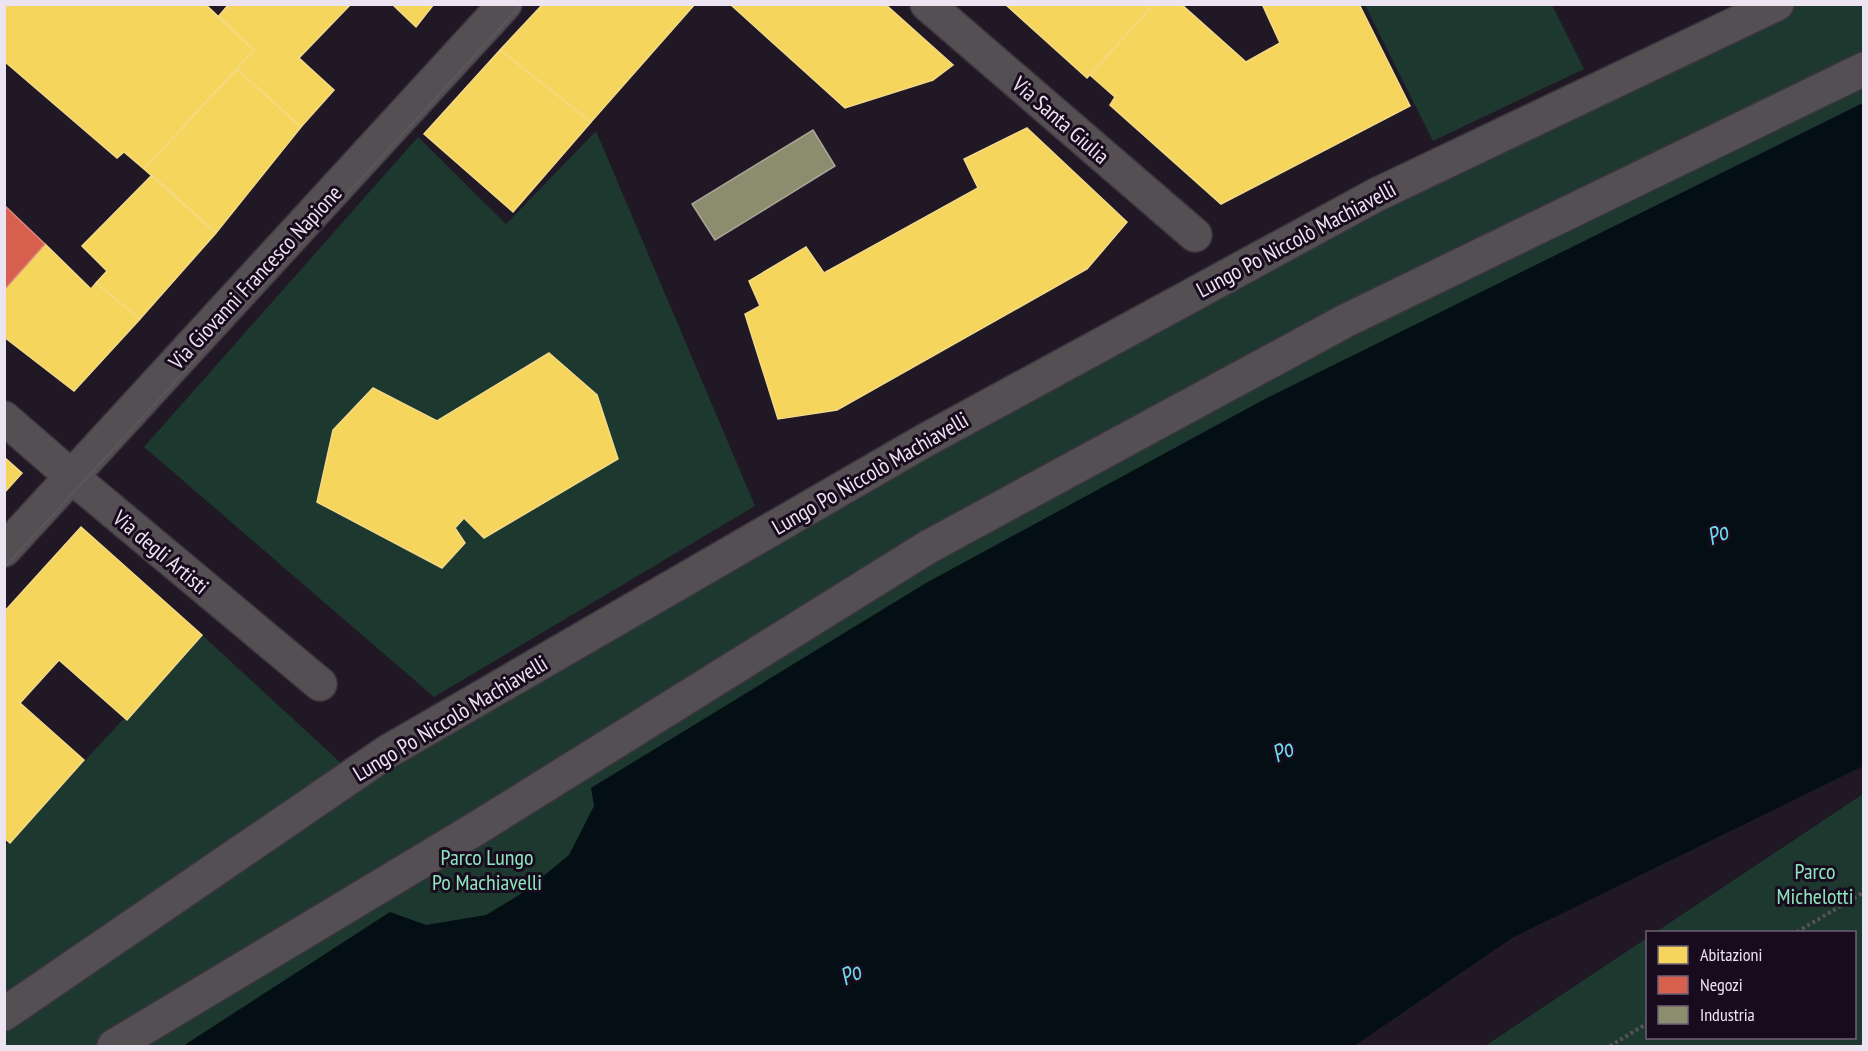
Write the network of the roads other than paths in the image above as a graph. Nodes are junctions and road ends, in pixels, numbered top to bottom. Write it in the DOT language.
graph roads {
  1 [pos="505,4"];
  2 [pos="927,4"];
  3 [pos="1777,4"];
  4 [pos="1863,69"];
  5 [pos="1195,235"];
  6 [pos="4,418"];
  7 [pos="72,477"];
  8 [pos="4,550"];
  9 [pos="320,684"];
  10 [pos="4,1014"];
  11 [pos="114,1047"];
  1 -- 7 [label="street, Via Giovanni Francesco Napione"];
  2 -- 5 [label="street, Via Santa Giulia"];
  3 -- 10 [label="street, Lungo Po Niccolò Machiavelli"];
  4 -- 11 [label="street"];
  6 -- 7 [label="street, Via degli Artisti"];
  7 -- 8 [label="street, Via Giovanni Francesco Napione"];
  7 -- 9 [label="street, Via degli Artisti"];
}
